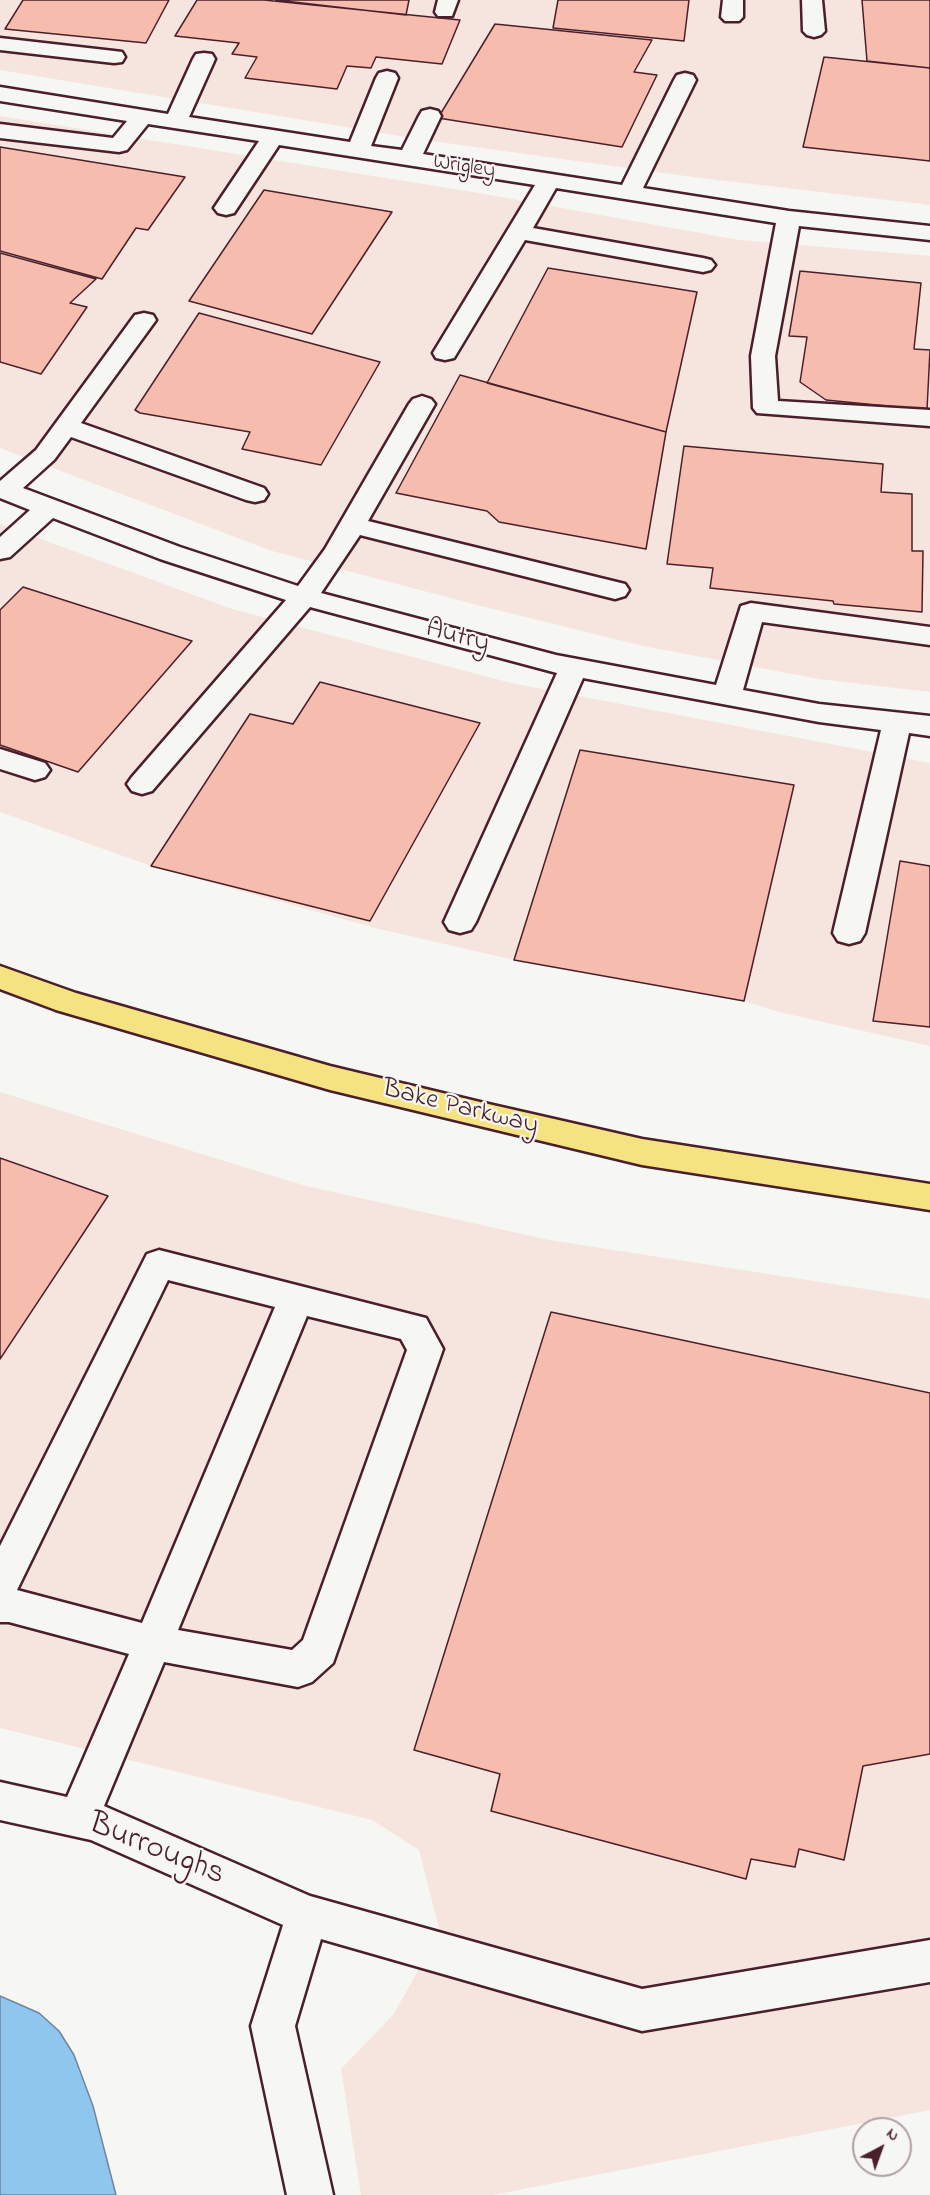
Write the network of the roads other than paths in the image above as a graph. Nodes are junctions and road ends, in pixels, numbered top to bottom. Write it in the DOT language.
graph roads {
  1 [pos="812,0"];
  2 [pos="814,31"];
  3 [pos="0,44"];
  4 [pos="114,57"];
  5 [pos="204,59"];
  6 [pos="387,78"];
  7 [pos="685,80"];
  8 [pos="0,94"];
  9 [pos="430,116"];
  10 [pos="142,117"];
  11 [pos="175,123"];
  12 [pos="0,131"];
  13 [pos="272,138"];
  14 [pos="357,152"];
  15 [pos="409,160"];
  16 [pos="549,181"];
  17 [pos="629,194"];
  18 [pos="226,208"];
  19 [pos="789,218"];
  20 [pos="518,232"];
  21 [pos="930,233"];
  22 [pos="703,265"];
  23 [pos="144,320"];
  24 [pos="446,353"];
  25 [pos="422,404"];
  26 [pos="930,418"];
  27 [pos="66,426"];
  28 [pos="2,490"];
  29 [pos="255,494"];
  30 [pos="48,508"];
  31 [pos="352,525"];
  32 [pos="0,551"];
  33 [pos="615,590"];
  34 [pos="304,597"];
  35 [pos="930,636"];
  36 [pos="574,667"];
  37 [pos="727,697"];
  38 [pos="897,722"];
  39 [pos="930,726"];
  40 [pos="0,759"];
  41 [pos="35,770"];
  42 [pos="142,784"];
  43 [pos="460,922"];
  44 [pos="849,933"];
  45 [pos="0,977"];
  46 [pos="930,1197"];
  47 [pos="297,1298"];
  48 [pos="0,1585"];
  49 [pos="0,1605"];
  50 [pos="153,1642"];
  51 [pos="0,1801"];
  52 [pos="78,1818"];
  53 [pos="307,1915"];
  54 [pos="930,1961"];
  55 [pos="310,2195"];
  1 -- 2 [label="street"];
  3 -- 4 [label="street"];
  5 -- 11 [label="street"];
  6 -- 14 [label="street"];
  7 -- 17 [label="street"];
  8 -- 10 [label="street, Wrigley"];
  9 -- 15 [label="street"];
  10 -- 11 [label="street, Wrigley"];
  10 -- 12 [label="street"];
  11 -- 13 [label="street, Wrigley"];
  13 -- 14 [label="street, Wrigley"];
  13 -- 18 [label="street"];
  14 -- 15 [label="street, Wrigley"];
  15 -- 16 [label="street, Wrigley"];
  16 -- 17 [label="street, Wrigley"];
  16 -- 20 [label="street"];
  17 -- 19 [label="street, Wrigley"];
  19 -- 21 [label="street, Wrigley"];
  19 -- 26 [label="street"];
  20 -- 22 [label="street"];
  20 -- 24 [label="street"];
  23 -- 27 [label="street"];
  25 -- 31 [label="street"];
  27 -- 28 [label="street"];
  27 -- 29 [label="street"];
  28 -- 30 [label="street, Autry"];
  30 -- 32 [label="street"];
  30 -- 34 [label="street, Autry"];
  31 -- 33 [label="street"];
  31 -- 34 [label="street"];
  34 -- 36 [label="street, Autry"];
  34 -- 42 [label="street"];
  35 -- 37 [label="street"];
  36 -- 37 [label="street, Autry"];
  36 -- 43 [label="street"];
  37 -- 38 [label="street, Autry"];
  38 -- 39 [label="street, Autry"];
  38 -- 44 [label="street"];
  40 -- 41 [label="street"];
  45 -- 46 [label="main road, Bake Parkway"];
  47 -- 48 [label="street"];
  47 -- 50 [label="street"];
  47 -- 50 [label="street"];
  49 -- 50 [label="street"];
  50 -- 52 [label="street"];
  51 -- 52 [label="street, Burroughs"];
  52 -- 53 [label="street, Burroughs"];
  53 -- 54 [label="street, Burroughs"];
  53 -- 55 [label="street"];
}
